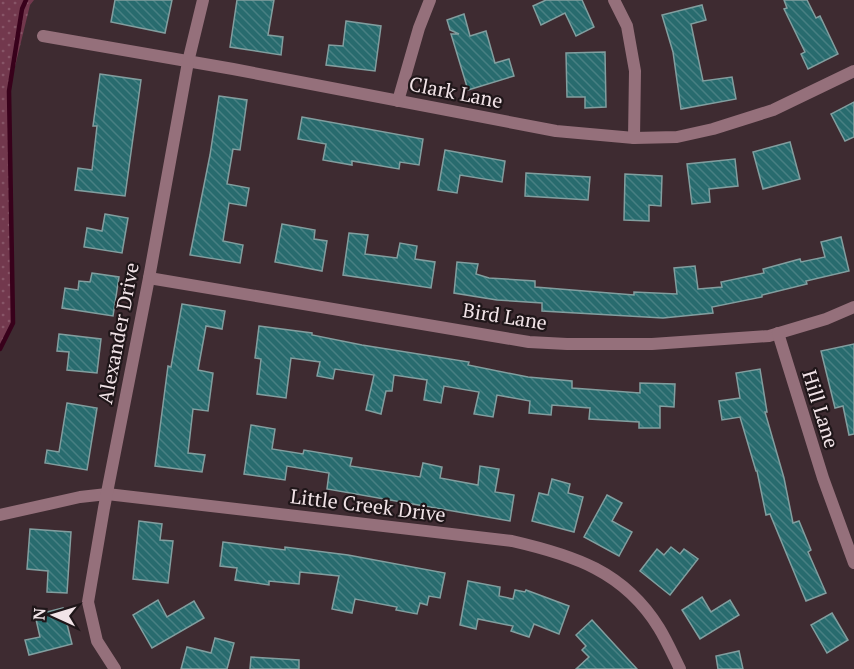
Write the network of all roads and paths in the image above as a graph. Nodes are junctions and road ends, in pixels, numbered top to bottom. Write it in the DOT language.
graph roads {
  1 [pos="203,0"];
  2 [pos="430,0"];
  3 [pos="614,0"];
  4 [pos="43,36"];
  5 [pos="188,62"];
  6 [pos="854,71"];
  7 [pos="398,101"];
  8 [pos="634,138"];
  9 [pos="150,278"];
  10 [pos="854,307"];
  11 [pos="777,333"];
  12 [pos="107,494"];
  13 [pos="0,515"];
  14 [pos="854,563"];
  15 [pos="115,669"];
  16 [pos="680,669"];
  1 -- 5 [label="street, Alexander Drive"];
  2 -- 7 [label="street"];
  3 -- 8 [label="street"];
  4 -- 5 [label="street, Clark Lane"];
  5 -- 7 [label="street, Clark Lane"];
  5 -- 9 [label="street, Alexander Drive"];
  6 -- 8 [label="street, Clark Lane"];
  7 -- 8 [label="street, Clark Lane"];
  9 -- 11 [label="street, Bird Lane"];
  9 -- 12 [label="street, Alexander Drive"];
  10 -- 11 [label="street, Bird Lane"];
  11 -- 14 [label="street, Hill Lane"];
  12 -- 13 [label="street, Little Creek Drive"];
  12 -- 15 [label="street, Alexander Drive"];
  12 -- 16 [label="street, Little Creek Drive"];
}
